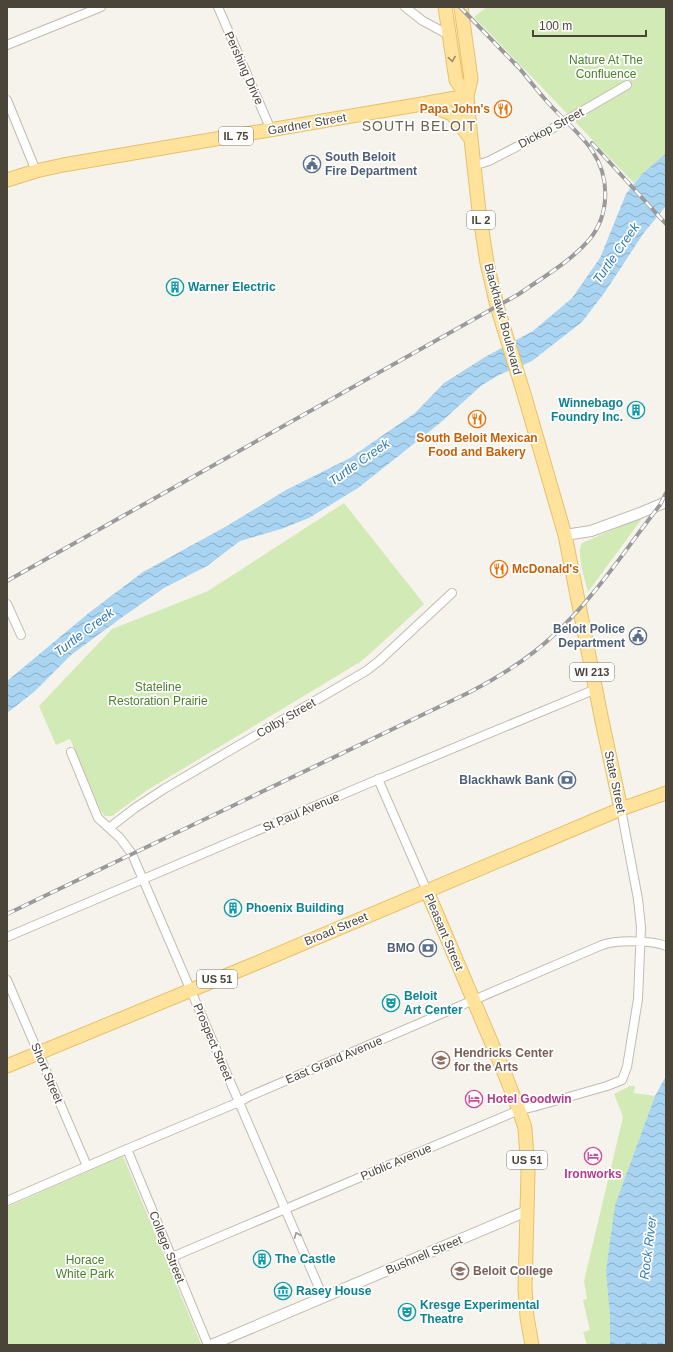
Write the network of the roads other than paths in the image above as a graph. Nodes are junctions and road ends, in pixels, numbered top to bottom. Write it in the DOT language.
graph roads {
  1 [pos="101,7"];
  2 [pos="218,7"];
  3 [pos="405,7"];
  4 [pos="445,7"];
  5 [pos="461,7"];
  6 [pos="449,35"];
  7 [pos="7,45"];
  8 [pos="627,85"];
  9 [pos="467,96"];
  10 [pos="7,100"];
  11 [pos="422,104"];
  12 [pos="271,130"];
  13 [pos="471,138"];
  14 [pos="473,166"];
  15 [pos="36,171"];
  16 [pos="7,180"];
  17 [pos="553,490"];
  18 [pos="666,502"];
  19 [pos="565,535"];
  20 [pos="452,593"];
  21 [pos="7,604"];
  22 [pos="21,635"];
  23 [pos="596,689"];
  24 [pos="71,752"];
  25 [pos="378,779"];
  26 [pos="666,793"];
  27 [pos="621,809"];
  28 [pos="108,828"];
  29 [pos="142,879"];
  30 [pos="427,891"];
  31 [pos="7,937"];
  32 [pos="641,942"];
  33 [pos="666,946"];
  34 [pos="7,980"];
  35 [pos="190,990"];
  36 [pos="473,1000"];
  37 [pos="39,1053"];
  38 [pos="7,1066"];
  39 [pos="624,1077"];
  40 [pos="239,1102"];
  41 [pos="519,1110"];
  42 [pos="127,1149"];
  43 [pos="87,1166"];
  44 [pos="7,1201"];
  45 [pos="286,1209"];
  46 [pos="527,1211"];
  47 [pos="172,1257"];
  48 [pos="323,1297"];
  49 [pos="210,1345"];
  50 [pos="532,1345"];
  1 -- 7 [label="street"];
  2 -- 12 [label="street, Pershing Drive"];
  3 -- 6 [label="street"];
  4 -- 6 [label="main road, Blackhawk Boulevard / IL 2"];
  5 -- 9 [label="main road, Blackhawk Boulevard / IL 2"];
  6 -- 9 [label="main road, Blackhawk Boulevard / IL 2, one-way"];
  8 -- 14 [label="street, Dickop Street"];
  9 -- 11 [label="main road, Gardner Street / IL 75"];
  9 -- 13 [label="main road, Blackhawk Boulevard / IL 2"];
  10 -- 15 [label="street"];
  11 -- 12 [label="main road, Gardner Street / IL 75"];
  11 -- 13 [label="main road"];
  12 -- 15 [label="main road, Gardner Street / IL 75"];
  13 -- 14 [label="main road, Blackhawk Boulevard / IL 2"];
  14 -- 17 [label="main road, Blackhawk Boulevard / IL 2"];
  15 -- 16 [label="main road, Gardner Street / IL 75"];
  17 -- 19 [label="main road, State Street / WI 213"];
  18 -- 19 [label="street"];
  19 -- 23 [label="main road, State Street / WI 213"];
  20 -- 28 [label="street, Colby Street"];
  21 -- 22 [label="street"];
  23 -- 25 [label="street, St Paul Avenue"];
  23 -- 27 [label="main road, State Street / WI 213"];
  24 -- 28 [label="street, Prospect Street"];
  25 -- 29 [label="street, St Paul Avenue"];
  25 -- 30 [label="street, Pleasant Street"];
  26 -- 27 [label="main road, Broad Street"];
  27 -- 30 [label="main road, Broad Street"];
  27 -- 32 [label="street, State Street"];
  28 -- 29 [label="street, Prospect Street"];
  29 -- 31 [label="street, St Paul Avenue"];
  29 -- 35 [label="street, Prospect Street"];
  30 -- 35 [label="main road, Broad Street / US 51"];
  30 -- 36 [label="main road, Pleasant Street / US 51"];
  32 -- 33 [label="street, East Grand Avenue"];
  32 -- 36 [label="street, East Grand Avenue"];
  32 -- 39 [label="street, State Street"];
  34 -- 37 [label="street, Short Street"];
  35 -- 37 [label="main road, Broad Street / US 51"];
  35 -- 40 [label="street, Prospect Street"];
  36 -- 40 [label="street, East Grand Avenue"];
  36 -- 41 [label="main road, Pleasant Street / US 51"];
  37 -- 38 [label="main road, Broad Street / US 51"];
  37 -- 43 [label="street, Short Street"];
  39 -- 41 [label="street, Public Avenue"];
  40 -- 42 [label="street, East Grand Avenue"];
  40 -- 45 [label="street, Prospect Street"];
  41 -- 45 [label="street, Public Avenue"];
  41 -- 46 [label="main road, Pleasant Street / US 51"];
  42 -- 43 [label="street, East Grand Avenue"];
  42 -- 47 [label="street, College Street"];
  43 -- 44 [label="street, East Grand Avenue"];
  45 -- 47 [label="street, Public Avenue"];
  48 -- 45 [label="street, Prospect Street, one-way"];
  46 -- 48 [label="street, Bushnell Street"];
  46 -- 50 [label="main road, Pleasant Street / US 51"];
  47 -- 49 [label="street, College Street"];
  48 -- 49 [label="street, Bushnell Street"];
}
